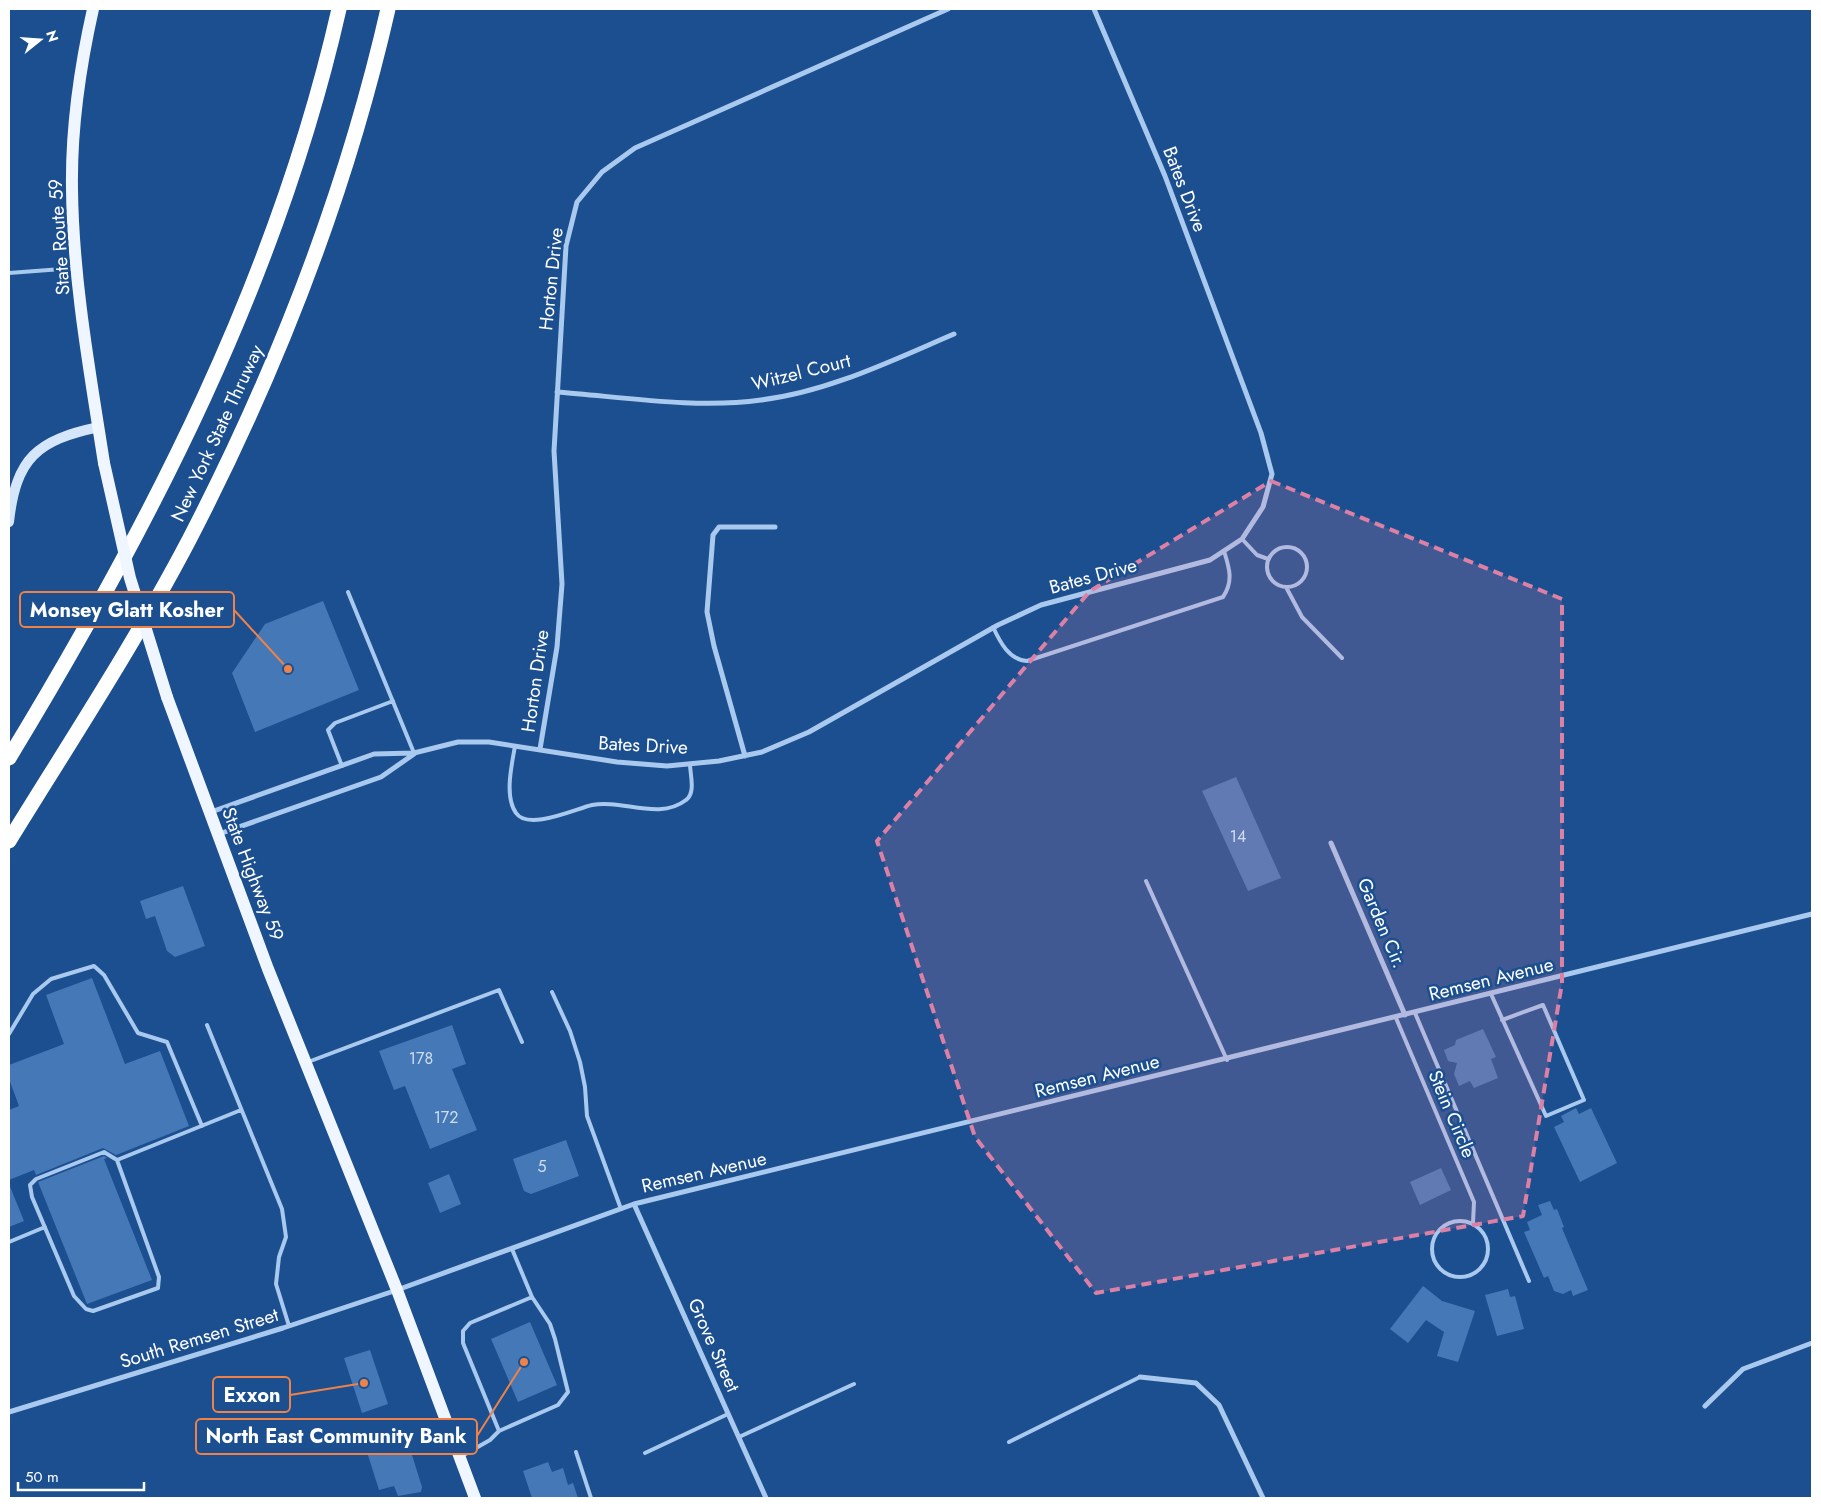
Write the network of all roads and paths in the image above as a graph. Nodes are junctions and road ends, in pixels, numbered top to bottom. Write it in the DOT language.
graph roads {
  1 [pos="92,9"];
  2 [pos="339,9"];
  3 [pos="388,9"];
  4 [pos="948,9"];
  5 [pos="1094,9"];
  6 [pos="77,268"];
  7 [pos="9,273"];
  8 [pos="954,334"];
  9 [pos="557,392"];
  10 [pos="99,427"];
  11 [pos="104,463"];
  12 [pos="9,522"];
  13 [pos="775,527"];
  14 [pos="1242,539"];
  15 [pos="1224,551"];
  16 [pos="1268,559"];
  17 [pos="1286,587"];
  18 [pos="348,592"];
  19 [pos="993,628"];
  20 [pos="1342,658"];
  21 [pos="393,702"];
  22 [pos="515,746"];
  23 [pos="540,749"];
  24 [pos="414,753"];
  25 [pos="745,756"];
  26 [pos="9,758"];
  27 [pos="690,764"];
  28 [pos="342,766"];
  29 [pos="210,813"];
  30 [pos="218,834"];
  31 [pos="9,841"];
  32 [pos="1331,844"];
  33 [pos="1146,881"];
  34 [pos="1812,914"];
  35 [pos="552,992"];
  36 [pos="1491,994"];
  37 [pos="1414,1013"];
  38 [pos="1405,1015"];
  39 [pos="1396,1018"];
  40 [pos="1502,1020"];
  41 [pos="207,1025"];
  42 [pos="9,1034"];
  43 [pos="522,1042"];
  44 [pos="1227,1060"];
  45 [pos="306,1063"];
  46 [pos="241,1110"];
  47 [pos="202,1126"];
  48 [pos="117,1160"];
  49 [pos="634,1204"];
  50 [pos="621,1209"];
  51 [pos="1473,1223"];
  52 [pos="45,1227"];
  53 [pos="9,1242"];
  54 [pos="512,1248"];
  55 [pos="1529,1281"];
  56 [pos="397,1290"];
  57 [pos="532,1297"];
  58 [pos="289,1326"];
  59 [pos="1812,1343"];
  60 [pos="1140,1377"];
  61 [pos="854,1384"];
  62 [pos="1705,1406"];
  63 [pos="9,1412"];
  64 [pos="728,1414"];
  65 [pos="498,1431"];
  66 [pos="739,1437"];
  67 [pos="1009,1442"];
  68 [pos="576,1452"];
  69 [pos="645,1453"];
  70 [pos="460,1457"];
  71 [pos="475,1498"];
  72 [pos="591,1498"];
  73 [pos="766,1498"];
  74 [pos="1262,1498"];
  1 -- 6 [label="main road, State Route 59"];
  2 -- 26 [label="highway, New York State Thruway"];
  3 -- 31 [label="highway, New York State Thruway"];
  4 -- 9 [label="street, Horton Drive"];
  5 -- 14 [label="street, Bates Drive"];
  6 -- 7 [label="lane"];
  6 -- 10 [label="main road, State Route 59"];
  8 -- 9 [label="street, Witzel Court"];
  9 -- 23 [label="street, Horton Drive"];
  10 -- 11 [label="main road, State Route 59"];
  10 -- 12 [label="street"];
  11 -- 29 [label="main road, State Highway 59, bridge"];
  13 -- 25 [label="street"];
  14 -- 15 [label="street, Bates Drive"];
  14 -- 16 [label="lane"];
  15 -- 19 [label="street, Bates Drive"];
  15 -- 19 [label="lane"];
  16 -- 17 [label="lane"];
  16 -- 17 [label="lane"];
  17 -- 20 [label="lane"];
  18 -- 21 [label="lane"];
  19 -- 25 [label="street, Bates Drive"];
  21 -- 24 [label="lane"];
  21 -- 28 [label="lane"];
  22 -- 23 [label="street, Bates Drive"];
  22 -- 24 [label="street, Bates Drive"];
  22 -- 27 [label="lane"];
  23 -- 27 [label="street, Bates Drive"];
  24 -- 28 [label="street, Bates Drive"];
  24 -- 30 [label="street, Bates Drive"];
  25 -- 27 [label="street, Bates Drive"];
  28 -- 29 [label="street, Bates Drive"];
  29 -- 30 [label="main road, State Highway 59"];
  30 -- 45 [label="main road, State Highway 59"];
  32 -- 38 [label="street, Garden Cir."];
  33 -- 44 [label="lane"];
  34 -- 36 [label="street, Remsen Avenue"];
  35 -- 50 [label="lane"];
  36 -- 37 [label="street, Remsen Avenue"];
  36 -- 40 [label="lane"];
  37 -- 38 [label="street, Remsen Avenue"];
  37 -- 55 [label="lane"];
  38 -- 39 [label="street, Remsen Avenue"];
  39 -- 44 [label="street, Remsen Avenue"];
  39 -- 51 [label="lane, Stein Circle"];
  40 -- 40 [label="lane"];
  41 -- 46 [label="lane"];
  42 -- 47 [label="lane"];
  43 -- 45 [label="lane"];
  44 -- 49 [label="street, Remsen Avenue"];
  45 -- 56 [label="main road, State Highway 59"];
  46 -- 47 [label="lane"];
  46 -- 58 [label="lane"];
  47 -- 48 [label="lane"];
  48 -- 52 [label="lane"];
  48 -- 52 [label="lane"];
  49 -- 50 [label="street, Remsen Avenue"];
  49 -- 64 [label="street, Grove Street"];
  50 -- 54 [label="street, Remsen Avenue"];
  51 -- 51 [label="lane"];
  52 -- 53 [label="lane"];
  54 -- 56 [label="street, Remsen Avenue"];
  54 -- 57 [label="lane"];
  56 -- 58 [label="street, South Remsen Street"];
  56 -- 70 [label="main road, State Highway 59"];
  57 -- 65 [label="lane"];
  57 -- 65 [label="lane"];
  58 -- 63 [label="street, South Remsen Street"];
  59 -- 62 [label="street"];
  60 -- 67 [label="lane"];
  60 -- 74 [label="street"];
  61 -- 66 [label="lane"];
  64 -- 66 [label="street, Grove Street"];
  64 -- 69 [label="lane"];
  65 -- 70 [label="lane"];
  66 -- 73 [label="street, Grove Street"];
  68 -- 72 [label="lane"];
  70 -- 71 [label="main road, State Highway 59"];
}
